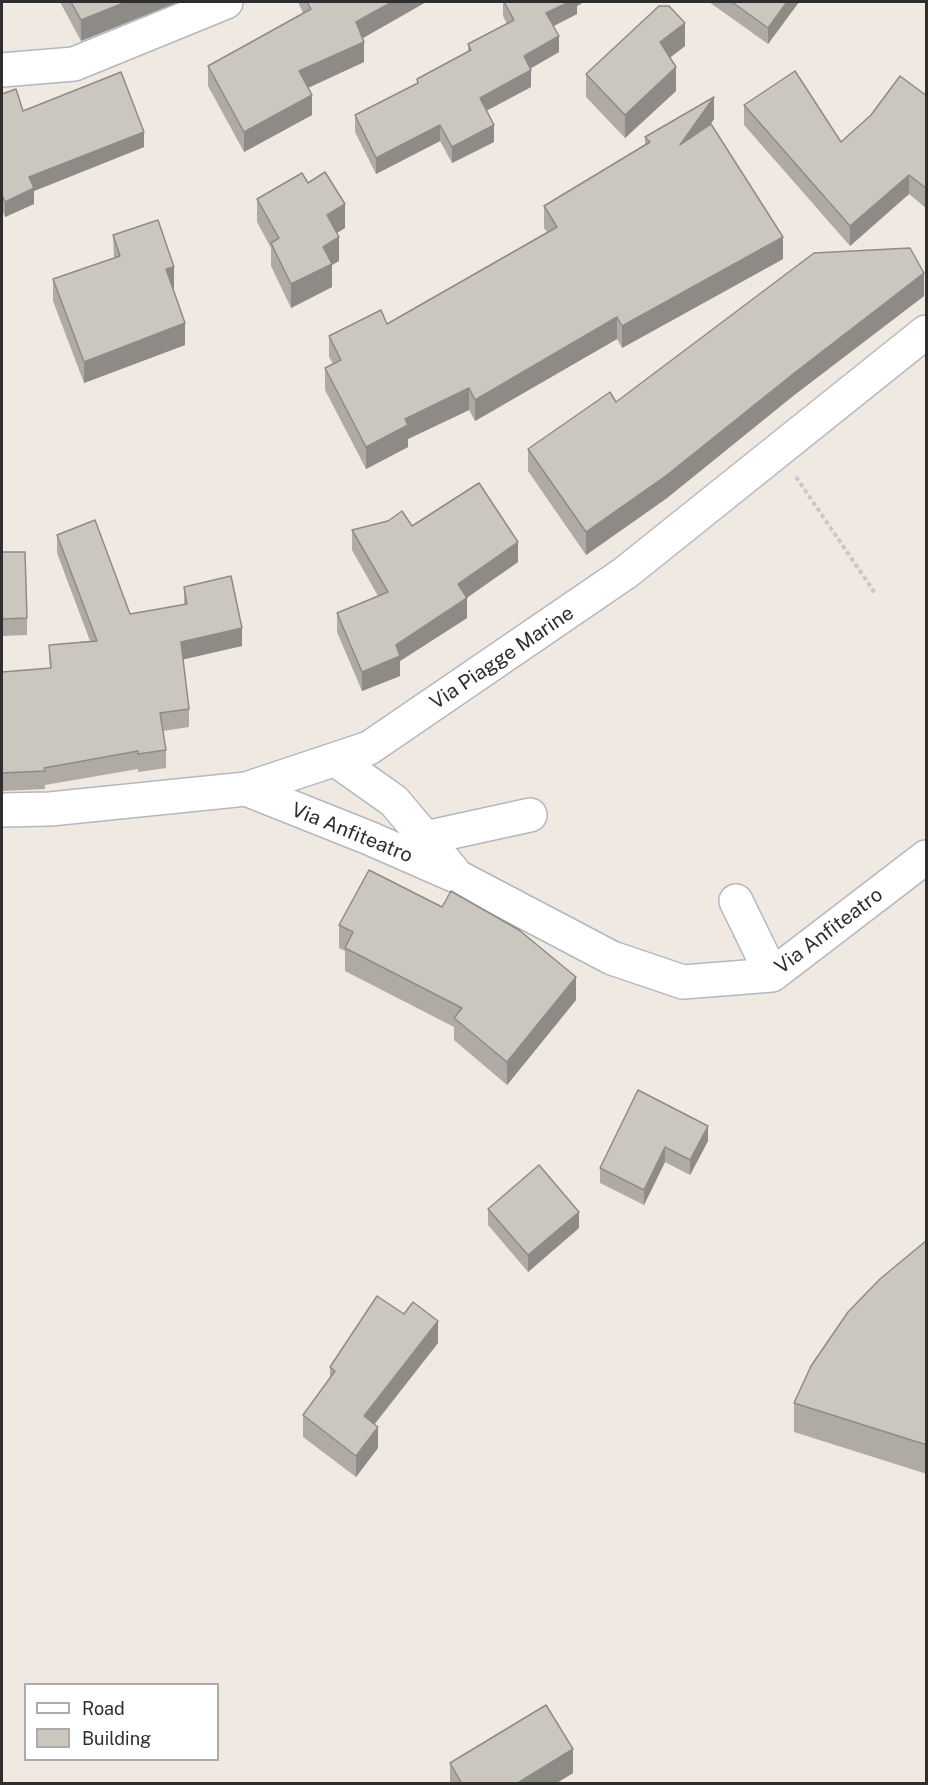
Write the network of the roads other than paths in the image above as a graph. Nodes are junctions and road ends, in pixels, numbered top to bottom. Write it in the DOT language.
graph roads {
  1 [pos="226,2"];
  2 [pos="2,70"];
  3 [pos="927,332"];
  4 [pos="336,760"];
  5 [pos="246,789"];
  6 [pos="2,810"];
  7 [pos="530,815"];
  8 [pos="425,838"];
  9 [pos="927,857"];
  10 [pos="458,877"];
  11 [pos="736,902"];
  12 [pos="772,975"];
  1 -- 2 [label="street"];
  3 -- 4 [label="street, Via Piagge Marine"];
  4 -- 5 [label="street, Via Piagge Marine"];
  4 -- 8 [label="street, Via Anfiteatro"];
  5 -- 6 [label="street, Via Piagge Marine"];
  5 -- 10 [label="street, Via Anfiteatro"];
  7 -- 8 [label="street"];
  8 -- 10 [label="street, Via Anfiteatro"];
  9 -- 12 [label="street, Via Anfiteatro"];
  10 -- 12 [label="street, Via Anfiteatro"];
  11 -- 12 [label="street"];
}
